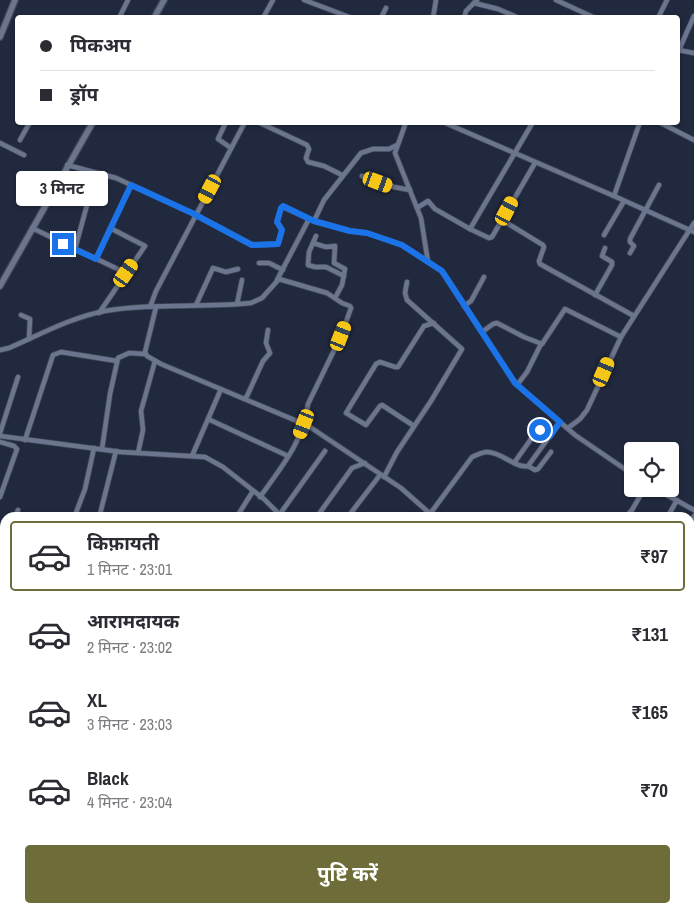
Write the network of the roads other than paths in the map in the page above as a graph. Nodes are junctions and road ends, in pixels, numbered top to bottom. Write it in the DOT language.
graph roads {
  1 [pos="15,0"];
  2 [pos="128,0"];
  3 [pos="164,0"];
  4 [pos="273,0"];
  5 [pos="304,0"];
  6 [pos="436,0"];
  7 [pos="556,0"];
  8 [pos="667,0"];
  9 [pos="475,2"];
  10 [pos="386,8"];
  11 [pos="333,10"];
  12 [pos="120,15"];
  13 [pos="156,15"];
  14 [pos="265,15"];
  15 [pos="332,15"];
  16 [pos="345,15"];
  17 [pos="382,15"];
  18 [pos="434,15"];
  19 [pos="465,15"];
  20 [pos="512,15"];
  21 [pos="589,15"];
  22 [pos="660,15"];
  23 [pos="694,16"];
  24 [pos="0,37"];
  25 [pos="680,46"];
  26 [pos="680,50"];
  27 [pos="694,53"];
  28 [pos="28,125"];
  29 [pos="90,125"];
  30 [pos="225,125"];
  31 [pos="243,125"];
  32 [pos="265,125"];
  33 [pos="405,125"];
  34 [pos="451,125"];
  35 [pos="531,125"];
  36 [pos="639,125"];
  37 [pos="665,125"];
  38 [pos="20,140"];
  39 [pos="694,140"];
  40 [pos="0,143"];
  41 [pos="398,145"];
  42 [pos="231,148"];
  43 [pos="516,154"];
  44 [pos="24,155"];
  45 [pos="535,163"];
  46 [pos="67,166"];
  47 [pos="342,175"];
  48 [pos="362,176"];
  49 [pos="60,179"];
  50 [pos="659,184"];
  51 [pos="131,185"];
  52 [pos="410,190"];
  53 [pos="614,196"];
  54 [pos="624,201"];
  55 [pos="417,208"];
  56 [pos="646,212"];
  57 [pos="196,215"];
  58 [pos="311,220"];
  59 [pos="502,220"];
  60 [pos="694,222"];
  61 [pos="32,228"];
  62 [pos="110,228"];
  63 [pos="470,229"];
  64 [pos="692,231"];
  65 [pos="604,235"];
  66 [pos="316,236"];
  67 [pos="313,243"];
  68 [pos="605,248"];
  69 [pos="75,249"];
  70 [pos="630,253"];
  71 [pos="96,259"];
  72 [pos="428,262"];
  73 [pos="259,263"];
  74 [pos="238,269"];
  75 [pos="283,270"];
  76 [pos="126,273"];
  77 [pos="344,276"];
  78 [pos="484,277"];
  79 [pos="242,280"];
  80 [pos="277,280"];
  81 [pos="407,282"];
  82 [pos="0,286"];
  83 [pos="596,295"];
  84 [pos="336,298"];
  85 [pos="237,304"];
  86 [pos="196,305"];
  87 [pos="464,306"];
  88 [pos="153,307"];
  89 [pos="99,313"];
  90 [pos="21,315"];
  91 [pos="634,316"];
  92 [pos="434,323"];
  93 [pos="268,330"];
  94 [pos="482,332"];
  95 [pos="621,337"];
  96 [pos="29,339"];
  97 [pos="541,344"];
  98 [pos="0,350"];
  99 [pos="145,354"];
  100 [pos="117,360"];
  101 [pos="155,361"];
  102 [pos="18,377"];
  103 [pos="517,385"];
  104 [pos="221,389"];
  105 [pos="244,399"];
  106 [pos="208,419"];
  107 [pos="560,422"];
  108 [pos="304,424"];
  109 [pos="414,426"];
  110 [pos="568,428"];
  111 [pos="0,434"];
  112 [pos="550,436"];
  113 [pos="25,440"];
  114 [pos="0,442"];
  115 [pos="94,448"];
  116 [pos="102,449"];
  117 [pos="116,451"];
  118 [pos="326,451"];
  119 [pos="551,452"];
  120 [pos="138,453"];
  121 [pos="192,456"];
  122 [pos="288,456"];
  123 [pos="364,462"];
  124 [pos="514,463"];
  125 [pos="528,466"];
  126 [pos="624,468"];
  127 [pos="382,476"];
  128 [pos="253,491"];
  129 [pos="0,497"];
  130 [pos="260,497"];
  131 [pos="639,497"];
  132 [pos="671,497"];
  133 [pos="677,500"];
  134 [pos="694,509"];
  135 [pos="76,512"];
  136 [pos="101,512"];
  137 [pos="240,512"];
  138 [pos="277,512"];
  139 [pos="284,512"];
  140 [pos="320,512"];
  141 [pos="352,512"];
  142 [pos="424,512"];
  143 [pos="431,512"];
  144 [pos="630,512"];
  145 [pos="670,512"];
  146 [pos="606,913"];
  147 [pos="661,913"];
  148 [pos="687,913"];
  149 [pos="694,913"];
  1 -- 24 [label="street"];
  2 -- 12 [label="street"];
  3 -- 13 [label="street"];
  4 -- 14 [label="street"];
  5 -- 11 [label="street"];
  6 -- 18 [label="street"];
  7 -- 21 [label="street"];
  8 -- 22 [label="street"];
  9 -- 19 [label="street"];
  9 -- 20 [label="street"];
  10 -- 17 [label="street"];
  11 -- 15 [label="street"];
  11 -- 16 [label="street"];
  23 -- 25 [label="street"];
  26 -- 27 [label="street"];
  28 -- 38 [label="street"];
  29 -- 46 [label="street"];
  30 -- 42 [label="street"];
  31 -- 42 [label="street"];
  32 -- 47 [label="street"];
  33 -- 41 [label="street"];
  34 -- 43 [label="street"];
  35 -- 43 [label="street"];
  36 -- 53 [label="street"];
  37 -- 39 [label="street"];
  40 -- 44 [label="street"];
  41 -- 47 [label="street"];
  41 -- 52 [label="street"];
  42 -- 57 [label="street"];
  43 -- 45 [label="street"];
  43 -- 63 [label="street"];
  45 -- 53 [label="street"];
  45 -- 59 [label="street"];
  46 -- 49 [label="street"];
  46 -- 51 [label="street"];
  47 -- 58 [label="street"];
  48 -- 52 [label="street"];
  49 -- 61 [label="street"];
  49 -- 69 [label="street"];
  50 -- 56 [label="street"];
  51 -- 57 [label="street"];
  51 -- 62 [label="street"];
  52 -- 55 [label="street"];
  53 -- 54 [label="street"];
  54 -- 56 [label="street"];
  54 -- 65 [label="street"];
  55 -- 63 [label="street"];
  55 -- 72 [label="street"];
  56 -- 64 [label="street"];
  56 -- 70 [label="street"];
  57 -- 58 [label="street"];
  57 -- 88 [label="street"];
  58 -- 72 [label="street"];
  58 -- 75 [label="street"];
  59 -- 63 [label="street"];
  59 -- 83 [label="street"];
  60 -- 64 [label="street"];
  61 -- 69 [label="street"];
  61 -- 82 [label="street"];
  62 -- 71 [label="street"];
  62 -- 76 [label="street"];
  64 -- 91 [label="street"];
  66 -- 67 [label="street"];
  67 -- 77 [label="street"];
  67 -- 77 [label="street"];
  68 -- 83 [label="street"];
  69 -- 71 [label="street"];
  71 -- 76 [label="street"];
  72 -- 87 [label="street"];
  73 -- 75 [label="street"];
  74 -- 86 [label="street"];
  75 -- 80 [label="street"];
  76 -- 89 [label="street"];
  77 -- 84 [label="street"];
  78 -- 87 [label="street"];
  79 -- 85 [label="street"];
  80 -- 84 [label="street"];
  80 -- 85 [label="street"];
  81 -- 92 [label="street"];
  83 -- 91 [label="street"];
  84 -- 108 [label="street"];
  85 -- 86 [label="street"];
  86 -- 88 [label="street"];
  87 -- 94 [label="street"];
  88 -- 89 [label="street"];
  88 -- 99 [label="street"];
  89 -- 96 [label="street"];
  90 -- 96 [label="street"];
  91 -- 95 [label="street"];
  92 -- 109 [label="street"];
  92 -- 109 [label="street"];
  93 -- 105 [label="street"];
  94 -- 97 [label="street"];
  94 -- 103 [label="street"];
  95 -- 97 [label="street"];
  95 -- 110 [label="street"];
  96 -- 98 [label="street"];
  97 -- 103 [label="street"];
  99 -- 100 [label="street"];
  99 -- 101 [label="street"];
  100 -- 113 [label="street"];
  100 -- 116 [label="street"];
  101 -- 104 [label="street"];
  101 -- 120 [label="street"];
  102 -- 111 [label="street"];
  103 -- 107 [label="street"];
  104 -- 105 [label="street"];
  104 -- 106 [label="street"];
  105 -- 108 [label="street"];
  106 -- 121 [label="street"];
  106 -- 122 [label="street"];
  107 -- 110 [label="street"];
  107 -- 112 [label="street"];
  108 -- 122 [label="street"];
  108 -- 123 [label="street"];
  109 -- 127 [label="street"];
  110 -- 126 [label="street"];
  111 -- 113 [label="street"];
  112 -- 124 [label="street"];
  112 -- 125 [label="street"];
  113 -- 115 [label="street"];
  114 -- 129 [label="street"];
  115 -- 116 [label="street"];
  115 -- 135 [label="street"];
  116 -- 117 [label="street"];
  117 -- 120 [label="street"];
  117 -- 136 [label="street"];
  118 -- 139 [label="street"];
  119 -- 125 [label="street"];
  120 -- 121 [label="street"];
  121 -- 128 [label="street"];
  122 -- 130 [label="street"];
  123 -- 127 [label="street"];
  123 -- 140 [label="street"];
  124 -- 125 [label="street"];
  124 -- 143 [label="street"];
  127 -- 141 [label="street"];
  127 -- 142 [label="street"];
  128 -- 130 [label="street"];
  128 -- 137 [label="street"];
  130 -- 138 [label="street"];
  131 -- 144 [label="street"];
  132 -- 133 [label="street"];
  133 -- 134 [label="street"];
  133 -- 145 [label="street"];
  146 -- 147 [label="highway"];
  148 -- 149 [label="highway"];
}
